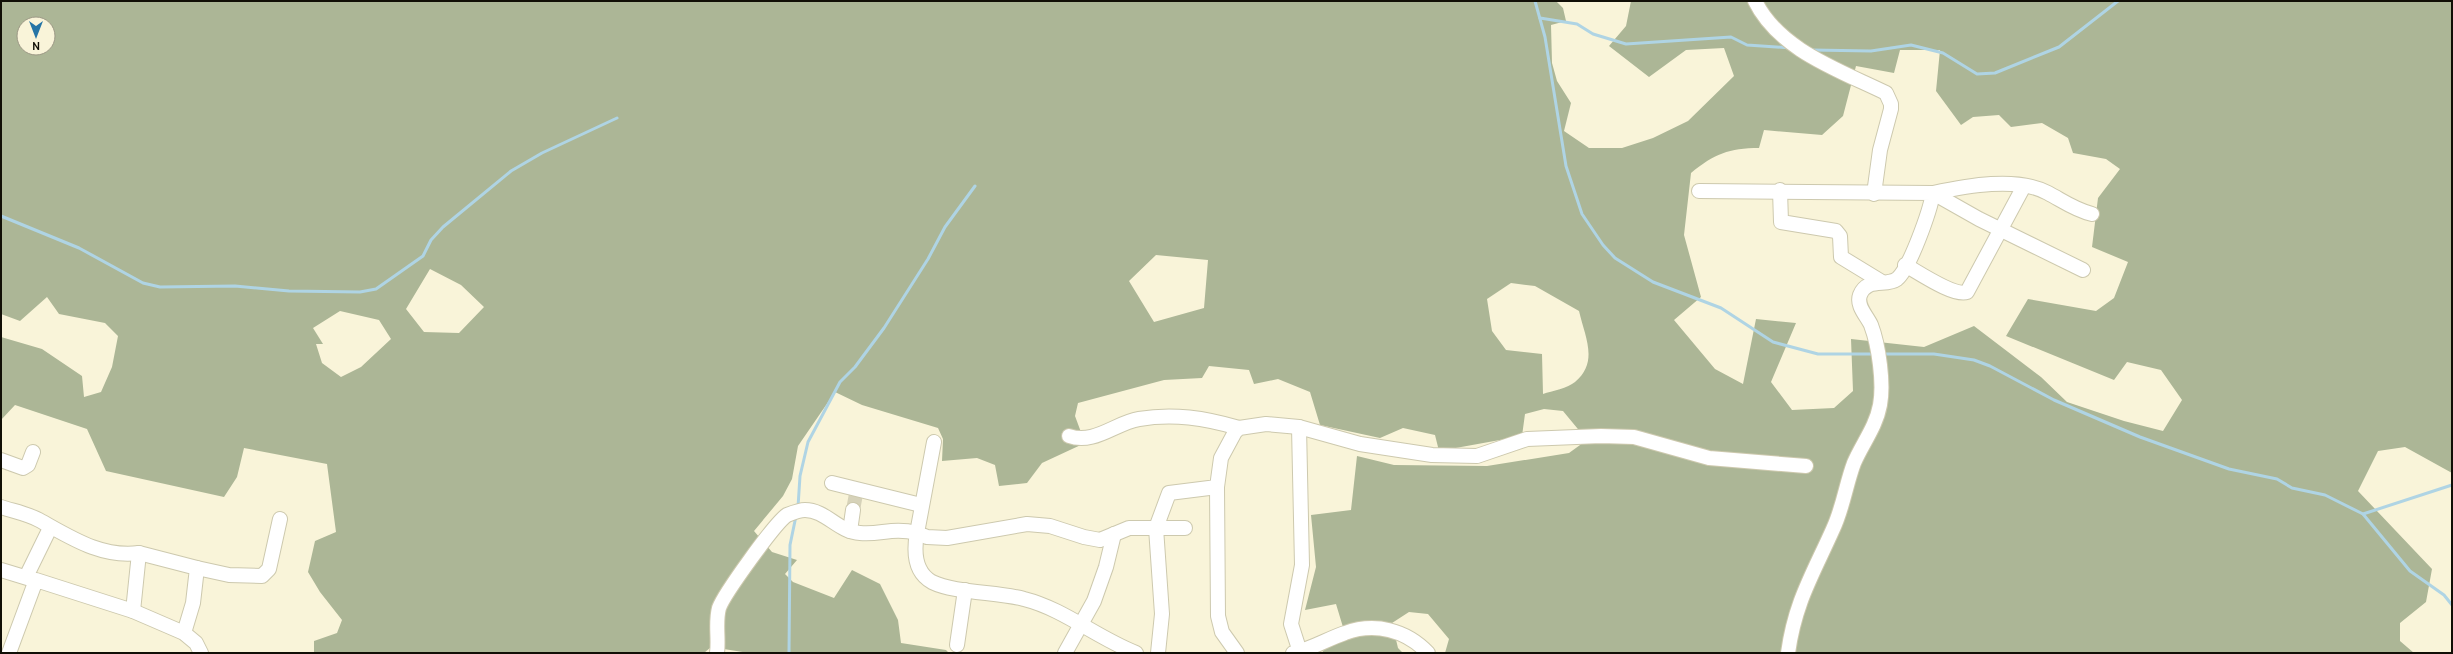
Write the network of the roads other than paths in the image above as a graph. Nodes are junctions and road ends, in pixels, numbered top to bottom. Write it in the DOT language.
graph roads {
  1 [pos="1755,1"];
  2 [pos="2024,186"];
  3 [pos="1780,190"];
  4 [pos="1699,191"];
  5 [pos="1933,193"];
  6 [pos="1874,194"];
  7 [pos="2092,214"];
  8 [pos="2000,228"];
  9 [pos="1905,265"];
  10 [pos="2083,270"];
  11 [pos="1882,282"];
  12 [pos="1299,427"];
  13 [pos="1239,428"];
  14 [pos="1069,436"];
  15 [pos="934,442"];
  16 [pos="33,452"];
  17 [pos="1,460"];
  18 [pos="1806,466"];
  19 [pos="832,483"];
  20 [pos="1216,487"];
  21 [pos="921,505"];
  22 [pos="1,508"];
  23 [pos="853,510"];
  24 [pos="280,519"];
  25 [pos="50,528"];
  26 [pos="1156,528"];
  27 [pos="1185,528"];
  28 [pos="850,531"];
  29 [pos="917,533"];
  30 [pos="1114,534"];
  31 [pos="139,553"];
  32 [pos="197,568"];
  33 [pos="1,570"];
  34 [pos="31,579"];
  35 [pos="965,590"];
  36 [pos="133,611"];
  37 [pos="1080,624"];
  38 [pos="184,633"];
  39 [pos="957,645"];
  40 [pos="1117,650"];
  41 [pos="1297,652"];
  42 [pos="9,653"];
  43 [pos="201,653"];
  44 [pos="717,653"];
  45 [pos="1065,653"];
  46 [pos="1136,653"];
  47 [pos="1158,653"];
  48 [pos="1237,653"];
  49 [pos="1428,653"];
  50 [pos="1788,653"];
  1 -- 6 [label="street"];
  2 -- 5 [label="street"];
  2 -- 7 [label="street"];
  2 -- 8 [label="street"];
  3 -- 4 [label="street"];
  3 -- 6 [label="street"];
  3 -- 11 [label="street"];
  5 -- 6 [label="street"];
  5 -- 8 [label="street"];
  5 -- 9 [label="street"];
  8 -- 9 [label="street"];
  8 -- 10 [label="street"];
  9 -- 11 [label="street"];
  11 -- 50 [label="street"];
  12 -- 13 [label="street"];
  12 -- 18 [label="street"];
  12 -- 41 [label="street"];
  13 -- 14 [label="street"];
  13 -- 20 [label="street"];
  15 -- 21 [label="street"];
  16 -- 17 [label="street"];
  19 -- 21 [label="street"];
  20 -- 26 [label="street"];
  20 -- 48 [label="street"];
  21 -- 29 [label="street"];
  22 -- 25 [label="street"];
  23 -- 28 [label="street"];
  24 -- 32 [label="street"];
  25 -- 31 [label="street"];
  25 -- 34 [label="street"];
  26 -- 27 [label="street"];
  26 -- 30 [label="street"];
  26 -- 47 [label="street"];
  28 -- 29 [label="street"];
  28 -- 44 [label="street"];
  29 -- 30 [label="street"];
  29 -- 35 [label="street"];
  30 -- 37 [label="street"];
  31 -- 32 [label="street"];
  31 -- 36 [label="street"];
  32 -- 38 [label="street"];
  33 -- 34 [label="street"];
  34 -- 36 [label="street"];
  34 -- 42 [label="street"];
  35 -- 37 [label="street"];
  35 -- 39 [label="street"];
  36 -- 38 [label="street"];
  37 -- 40 [label="street"];
  37 -- 45 [label="street"];
  38 -- 43 [label="street"];
  40 -- 46 [label="street"];
  41 -- 49 [label="street"];
}
